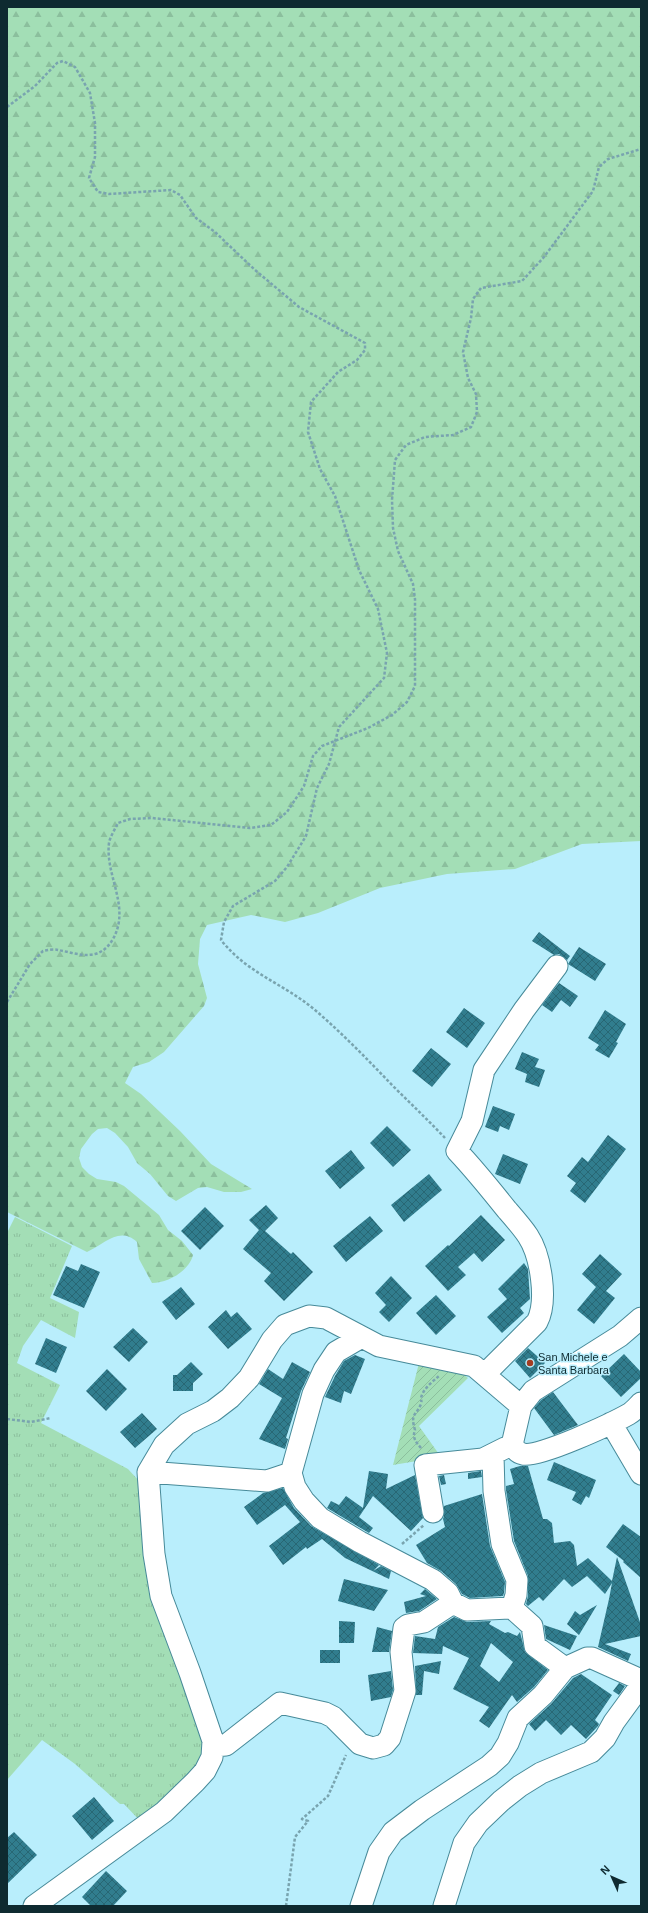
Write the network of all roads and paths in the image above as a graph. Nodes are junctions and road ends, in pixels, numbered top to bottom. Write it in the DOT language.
graph roads {
  1 [pos="7,107"];
  2 [pos="641,149"];
  3 [pos="336,741"];
  4 [pos="556,966"];
  5 [pos="7,1002"];
  6 [pos="458,1151"];
  7 [pos="641,1318"];
  8 [pos="360,1338"];
  9 [pos="464,1363"];
  10 [pos="485,1374"];
  11 [pos="641,1403"];
  12 [pos="521,1406"];
  13 [pos="7,1418"];
  14 [pos="51,1418"];
  15 [pos="611,1424"];
  16 [pos="512,1445"];
  17 [pos="493,1455"];
  18 [pos="431,1463"];
  19 [pos="148,1472"];
  20 [pos="291,1473"];
  21 [pos="641,1474"];
  22 [pos="433,1512"];
  23 [pos="389,1556"];
  24 [pos="453,1602"];
  25 [pos="512,1608"];
  26 [pos="565,1668"];
  27 [pos="641,1680"];
  28 [pos="641,1685"];
  29 [pos="350,1734"];
  30 [pos="213,1746"];
  31 [pos="34,1906"];
  32 [pos="286,1906"];
  33 [pos="361,1906"];
  34 [pos="444,1906"];
  1 -- 3 [label="path"];
  2 -- 3 [label="path"];
  3 -- 5 [label="path"];
  3 -- 6 [label="path"];
  4 -- 6 [label="street"];
  6 -- 10 [label="street"];
  7 -- 12 [label="street"];
  8 -- 9 [label="street"];
  8 -- 19 [label="street"];
  8 -- 20 [label="street"];
  9 -- 10 [label="street"];
  9 -- 18 [label="path"];
  10 -- 12 [label="street"];
  11 -- 15 [label="street"];
  12 -- 16 [label="street"];
  13 -- 14 [label="path"];
  15 -- 16 [label="street"];
  15 -- 21 [label="street"];
  16 -- 17 [label="street"];
  17 -- 18 [label="street"];
  17 -- 25 [label="street"];
  18 -- 22 [label="street"];
  19 -- 20 [label="street"];
  19 -- 30 [label="street"];
  20 -- 23 [label="street"];
  22 -- 23 [label="path"];
  23 -- 24 [label="street"];
  24 -- 25 [label="street"];
  24 -- 29 [label="street"];
  25 -- 26 [label="street"];
  26 -- 27 [label="street"];
  26 -- 33 [label="street"];
  28 -- 34 [label="street"];
  29 -- 30 [label="street"];
  29 -- 32 [label="path"];
  30 -- 31 [label="street"];
}
